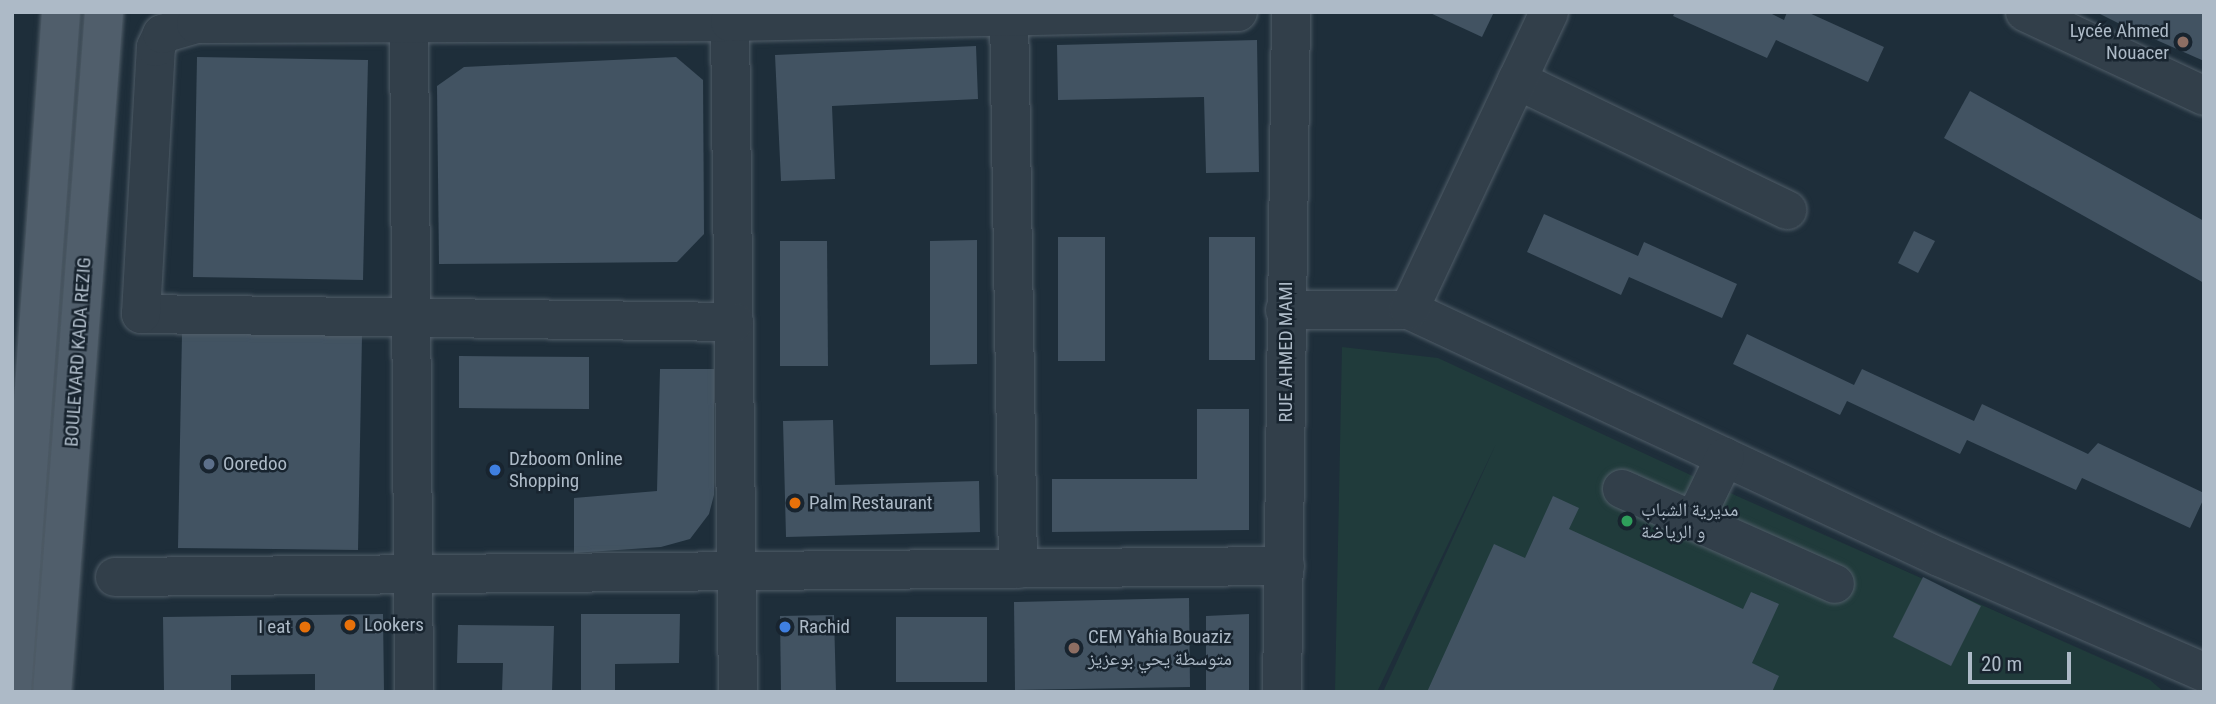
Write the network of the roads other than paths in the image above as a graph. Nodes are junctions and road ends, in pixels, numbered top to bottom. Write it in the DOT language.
graph roads {
  1 [pos="61,12"];
  2 [pos="104,12"];
  3 [pos="1238,12"];
  4 [pos="1291,12"];
  5 [pos="1549,12"];
  6 [pos="2025,12"];
  7 [pos="1009,15"];
  8 [pos="196,18"];
  9 [pos="492,18"];
  10 [pos="730,22"];
  11 [pos="409,23"];
  12 [pos="1517,80"];
  13 [pos="2204,96"];
  14 [pos="1787,210"];
  15 [pos="1285,310"];
  16 [pos="1409,310"];
  17 [pos="410,318"];
  18 [pos="734,322"];
  19 [pos="1725,457"];
  20 [pos="1622,489"];
  21 [pos="1694,521"];
  22 [pos="1285,566"];
  23 [pos="1018,569"];
  24 [pos="736,571"];
  25 [pos="410,574"];
  26 [pos="116,577"];
  27 [pos="1835,584"];
  28 [pos="2196,666"];
  29 [pos="12,692"];
  30 [pos="52,692"];
  31 [pos="414,692"];
  32 [pos="738,692"];
  33 [pos="1282,692"];
  1 -- 29 [label="main road"];
  2 -- 30 [label="main road, BOULEVARD KADA REZIG"];
  3 -- 7 [label="street"];
  4 -- 15 [label="street, RUE AHMED MAMI"];
  5 -- 12 [label="street"];
  6 -- 13 [label="street"];
  7 -- 10 [label="street"];
  7 -- 23 [label="street"];
  8 -- 11 [label="street"];
  8 -- 17 [label="street"];
  9 -- 10 [label="street"];
  9 -- 11 [label="street"];
  10 -- 18 [label="street"];
  11 -- 17 [label="street"];
  12 -- 14 [label="street"];
  12 -- 16 [label="street"];
  15 -- 16 [label="street"];
  15 -- 22 [label="street, RUE AHMED MAMI"];
  16 -- 19 [label="street"];
  17 -- 18 [label="street"];
  17 -- 25 [label="street"];
  18 -- 24 [label="street"];
  19 -- 21 [label="street"];
  19 -- 28 [label="street"];
  20 -- 21 [label="street"];
  21 -- 27 [label="street"];
  22 -- 23 [label="street"];
  22 -- 33 [label="street, RUE AHMED MAMI"];
  23 -- 24 [label="street"];
  24 -- 25 [label="street"];
  24 -- 32 [label="street"];
  25 -- 26 [label="street"];
  25 -- 31 [label="street"];
}
